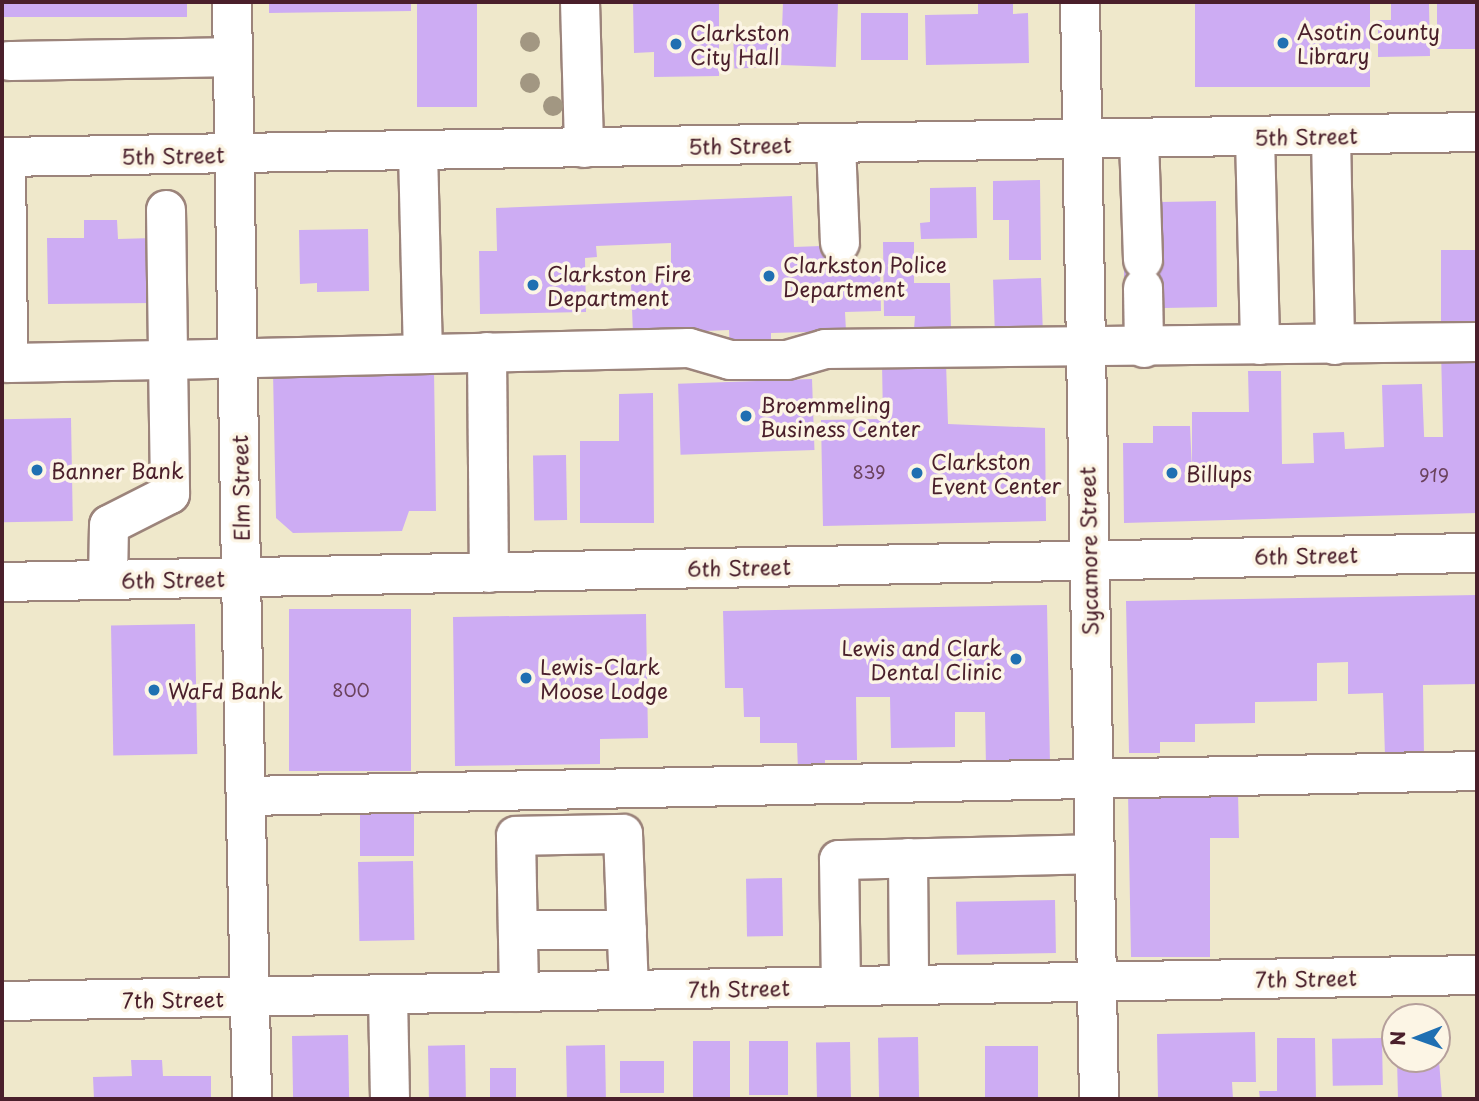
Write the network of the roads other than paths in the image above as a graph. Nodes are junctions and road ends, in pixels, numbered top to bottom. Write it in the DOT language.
graph roads {
  1 [pos="232,2"];
  2 [pos="580,2"];
  3 [pos="1080,2"];
  4 [pos="233,57"];
  5 [pos="9,61"];
  6 [pos="1477,132"];
  7 [pos="1331,135"];
  8 [pos="1255,136"];
  9 [pos="1139,139"];
  10 [pos="1082,140"];
  11 [pos="836,144"];
  12 [pos="584,148"];
  13 [pos="418,151"];
  14 [pos="235,154"];
  15 [pos="4,157"];
  16 [pos="166,210"];
  17 [pos="840,243"];
  18 [pos="1477,342"];
  19 [pos="1260,345"];
  20 [pos="1335,345"];
  21 [pos="1144,348"];
  22 [pos="1085,349"];
  23 [pos="487,352"];
  24 [pos="423,353"];
  25 [pos="238,359"];
  26 [pos="168,360"];
  27 [pos="5,363"];
  28 [pos="1477,553"];
  29 [pos="1088,558"];
  30 [pos="489,573"];
  31 [pos="241,578"];
  32 [pos="108,580"];
  33 [pos="2,582"];
  34 [pos="1477,771"];
  35 [pos="1093,778"];
  36 [pos="246,796"];
  37 [pos="1095,854"];
  38 [pos="908,858"];
  39 [pos="518,930"];
  40 [pos="626,930"];
  41 [pos="1477,975"];
  42 [pos="1097,981"];
  43 [pos="909,985"];
  44 [pos="841,986"];
  45 [pos="629,990"];
  46 [pos="519,992"];
  47 [pos="388,995"];
  48 [pos="250,997"];
  49 [pos="2,1001"];
  50 [pos="252,1099"];
  51 [pos="390,1099"];
  52 [pos="1099,1099"];
  1 -- 4 [label="street, Elm Street"];
  2 -- 12 [label="street"];
  3 -- 10 [label="street, Sycamore Street"];
  4 -- 5 [label="street"];
  4 -- 14 [label="street, Elm Street"];
  6 -- 7 [label="street, 5th Street"];
  7 -- 8 [label="street, 5th Street"];
  7 -- 20 [label="street"];
  8 -- 9 [label="street, 5th Street"];
  8 -- 19 [label="street"];
  9 -- 10 [label="street, 5th Street"];
  9 -- 21 [label="street"];
  10 -- 11 [label="street, 5th Street"];
  10 -- 22 [label="street, Sycamore Street"];
  11 -- 12 [label="street, 5th Street"];
  11 -- 17 [label="street"];
  12 -- 13 [label="street, 5th Street"];
  13 -- 14 [label="street, 5th Street"];
  13 -- 24 [label="street"];
  14 -- 15 [label="street, 5th Street"];
  14 -- 25 [label="street, Elm Street"];
  15 -- 27 [label="street"];
  16 -- 26 [label="street"];
  18 -- 20 [label="street"];
  19 -- 20 [label="street"];
  19 -- 21 [label="street"];
  21 -- 22 [label="street"];
  22 -- 23 [label="street"];
  22 -- 29 [label="street, Sycamore Street"];
  23 -- 24 [label="street"];
  23 -- 30 [label="street"];
  24 -- 25 [label="street"];
  25 -- 26 [label="street"];
  25 -- 31 [label="street, Elm Street"];
  26 -- 27 [label="street"];
  26 -- 32 [label="street"];
  28 -- 29 [label="street, 6th Street"];
  29 -- 30 [label="street, 6th Street"];
  29 -- 35 [label="street, Sycamore Street"];
  30 -- 31 [label="street, 6th Street"];
  31 -- 32 [label="street, 6th Street"];
  31 -- 36 [label="street, Elm Street"];
  32 -- 33 [label="street, 6th Street"];
  34 -- 35 [label="street"];
  35 -- 36 [label="street"];
  35 -- 37 [label="street, Sycamore Street"];
  36 -- 48 [label="street, Elm Street"];
  37 -- 38 [label="street"];
  37 -- 42 [label="street, Sycamore Street"];
  38 -- 43 [label="street"];
  38 -- 44 [label="street"];
  39 -- 40 [label="street"];
  39 -- 40 [label="street"];
  39 -- 46 [label="street"];
  40 -- 45 [label="street"];
  41 -- 42 [label="street, 7th Street"];
  42 -- 43 [label="street, 7th Street"];
  42 -- 52 [label="street, Sycamore Street"];
  43 -- 44 [label="street, 7th Street"];
  44 -- 45 [label="street, 7th Street"];
  45 -- 46 [label="street, 7th Street"];
  46 -- 47 [label="street, 7th Street"];
  47 -- 48 [label="street, 7th Street"];
  47 -- 51 [label="street"];
  48 -- 49 [label="street, 7th Street"];
  48 -- 50 [label="street, Elm Street"];
}
